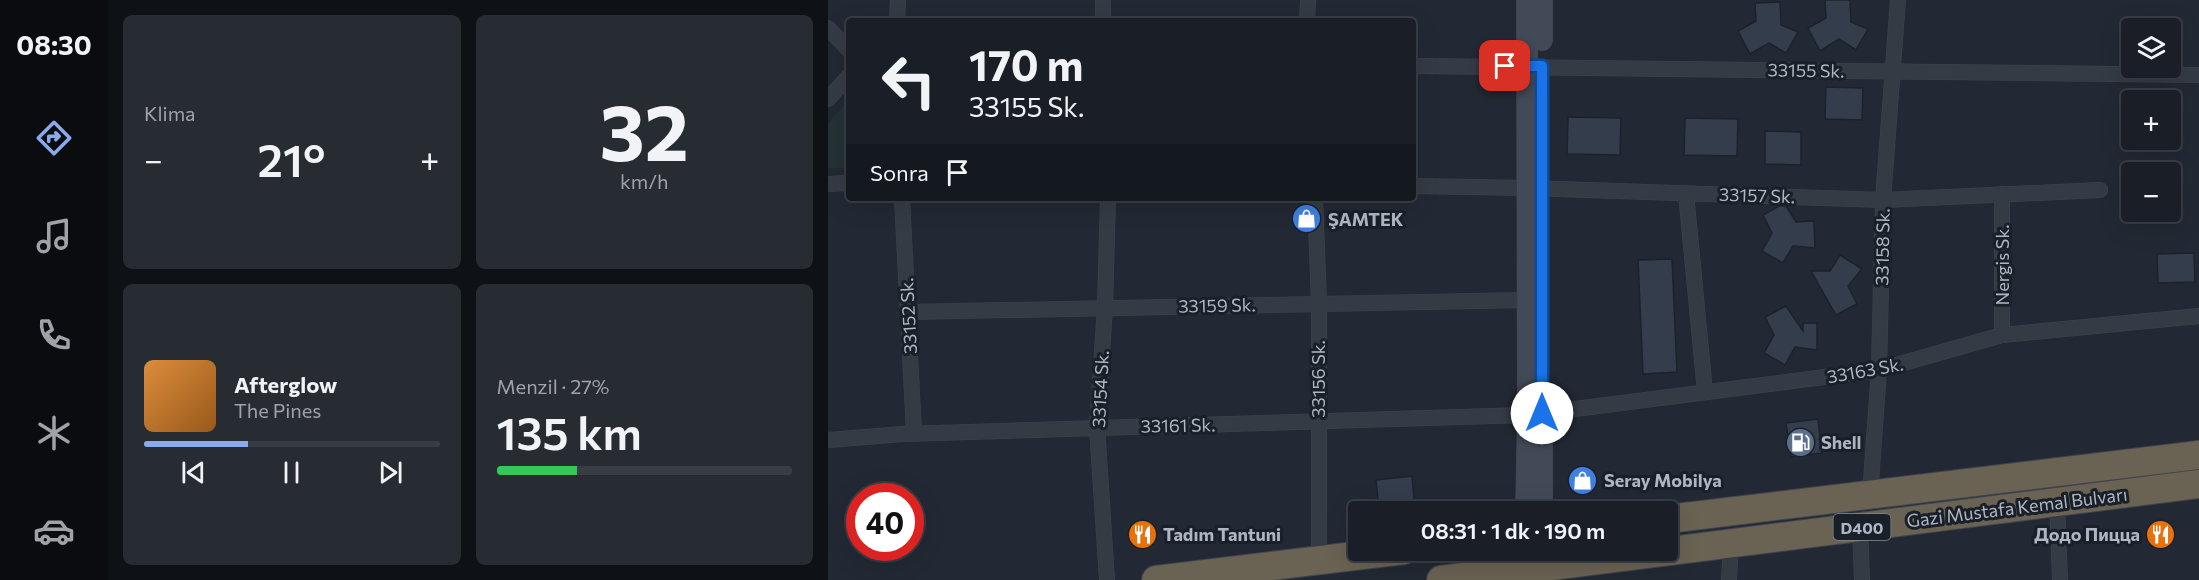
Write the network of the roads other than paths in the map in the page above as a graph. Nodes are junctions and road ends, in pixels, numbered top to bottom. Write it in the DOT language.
graph roads {
  1 [pos="898,0"];
  2 [pos="1103,0"];
  3 [pos="1308,0"];
  4 [pos="1527,0"];
  5 [pos="1542,0"];
  6 [pos="1898,0"];
  7 [pos="897,18"];
  8 [pos="1103,18"];
  9 [pos="1307,18"];
  10 [pos="828,28"];
  11 [pos="846,47"];
  12 [pos="1416,66"];
  13 [pos="1535,66"];
  14 [pos="1892,72"];
  15 [pos="2199,75"];
  16 [pos="846,79"];
  17 [pos="828,99"];
  18 [pos="846,183"];
  19 [pos="828,184"];
  20 [pos="1416,186"];
  21 [pos="1535,188"];
  22 [pos="2100,190"];
  23 [pos="1686,193"];
  24 [pos="2002,194"];
  25 [pos="1883,200"];
  26 [pos="902,201"];
  27 [pos="1108,201"];
  28 [pos="1315,201"];
  29 [pos="1527,300"];
  30 [pos="1319,303"];
  31 [pos="1105,307"];
  32 [pos="908,312"];
  33 [pos="2199,316"];
  34 [pos="2002,335"];
  35 [pos="1879,370"];
  36 [pos="1705,393"];
  37 [pos="1535,414"];
  38 [pos="1318,423"];
  39 [pos="1097,427"];
  40 [pos="914,433"];
  41 [pos="828,440"];
  42 [pos="2199,455"];
  43 [pos="2199,484"];
  44 [pos="1870,495"];
  45 [pos="1527,501"];
  46 [pos="1541,501"];
  47 [pos="2057,502"];
  48 [pos="1678,518"];
  49 [pos="1860,527"];
  50 [pos="1731,543"];
  51 [pos="1348,557"];
  52 [pos="1319,561"];
  53 [pos="1535,566"];
  54 [pos="1479,578"];
  55 [pos="1107,580"];
  56 [pos="1156,580"];
  57 [pos="1441,580"];
  58 [pos="1729,580"];
  59 [pos="1862,580"];
  60 [pos="2060,580"];
  1 -- 7 [label="street"];
  2 -- 8 [label="street"];
  3 -- 9 [label="street"];
  4 -- 13 [label="street"];
  5 -- 13 [label="street"];
  6 -- 14 [label="street, 33158 Sk."];
  10 -- 11 [label="street"];
  12 -- 13 [label="street, 33155 Sk."];
  13 -- 14 [label="street, 33155 Sk."];
  13 -- 21 [label="street"];
  14 -- 15 [label="street, 33155 Sk."];
  14 -- 25 [label="street, 33158 Sk."];
  16 -- 17 [label="street"];
  18 -- 19 [label="street"];
  20 -- 21 [label="street, 33157 Sk."];
  21 -- 23 [label="street, 33157 Sk."];
  21 -- 29 [label="street"];
  21 -- 37 [label="street"];
  22 -- 24 [label="street, 33157 Sk."];
  23 -- 25 [label="street, 33157 Sk."];
  23 -- 36 [label="street"];
  24 -- 25 [label="street, 33157 Sk."];
  24 -- 34 [label="street, Nergis Sk."];
  25 -- 35 [label="street, 33158 Sk."];
  26 -- 32 [label="street, 33152 Sk."];
  27 -- 31 [label="street, 33154 Sk."];
  28 -- 30 [label="street, 33156 Sk."];
  29 -- 30 [label="street, 33159 Sk."];
  29 -- 37 [label="street"];
  30 -- 31 [label="street, 33159 Sk."];
  30 -- 38 [label="street, 33156 Sk."];
  31 -- 32 [label="street, 33159 Sk."];
  31 -- 39 [label="street, 33154 Sk."];
  32 -- 40 [label="street, 33152 Sk."];
  33 -- 34 [label="street, 33163 Sk."];
  34 -- 35 [label="street, 33163 Sk."];
  35 -- 36 [label="street, 33163 Sk."];
  35 -- 44 [label="street, 33158 Sk."];
  36 -- 37 [label="street, 33163 Sk."];
  37 -- 38 [label="street, 33161 Sk."];
  37 -- 45 [label="street"];
  37 -- 46 [label="street"];
  38 -- 39 [label="street, 33161 Sk."];
  38 -- 52 [label="street, 33156 Sk."];
  39 -- 40 [label="street, 33161 Sk."];
  39 -- 55 [label="street, 33154 Sk."];
  40 -- 41 [label="street, 33161 Sk."];
  42 -- 44 [label="highway, Gazi Mustafa Kemal Bulvarı / D400"];
  43 -- 47 [label="highway, Gazi Mustafa Kemal Bulvarı / D400"];
  44 -- 48 [label="highway, Gazi Mustafa Kemal Bulvarı / D400"];
  47 -- 49 [label="highway, Gazi Mustafa Kemal Bulvarı / D400"];
  47 -- 60 [label="street"];
  49 -- 50 [label="highway, Gazi Mustafa Kemal Bulvarı / D400"];
  49 -- 59 [label="street"];
  50 -- 53 [label="highway, Gazi Mustafa Kemal Bulvarı / D400"];
  50 -- 58 [label="street"];
  51 -- 52 [label="highway"];
  52 -- 56 [label="highway"];
  53 -- 54 [label="highway, Gazi Mustafa Kemal Bulvarı / D400"];
  54 -- 57 [label="highway, Gazi Mustafa Kemal Bulvarı / D400"];
}
